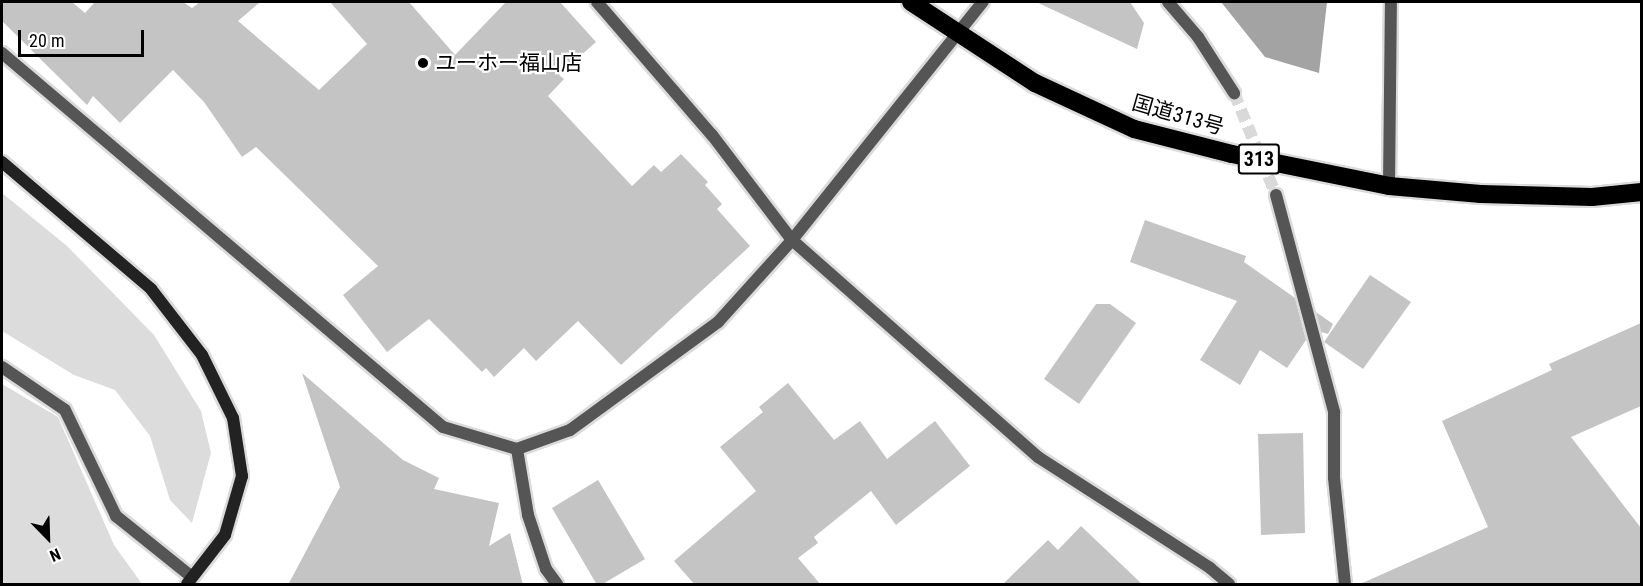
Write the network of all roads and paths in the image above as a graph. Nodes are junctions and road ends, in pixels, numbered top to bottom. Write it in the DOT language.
graph roads {
  1 [pos="597,2"];
  2 [pos="911,2"];
  3 [pos="983,2"];
  4 [pos="1168,2"];
  5 [pos="1391,2"];
  6 [pos="958,36"];
  7 [pos="2,53"];
  8 [pos="1234,93"];
  9 [pos="2,162"];
  10 [pos="1389,186"];
  11 [pos="1641,192"];
  12 [pos="1276,195"];
  13 [pos="792,240"];
  14 [pos="2,367"];
  15 [pos="517,449"];
  16 [pos="190,581"];
  17 [pos="557,585"];
  18 [pos="1229,585"];
  19 [pos="1345,585"];
  1 -- 13 [label="street"];
  2 -- 6 [label="highway, 国道313号 / 313"];
  3 -- 6 [label="street"];
  4 -- 8 [label="street"];
  5 -- 10 [label="street"];
  6 -- 10 [label="highway, 国道313号 / 313"];
  6 -- 13 [label="street"];
  7 -- 15 [label="street"];
  9 -- 16 [label="street"];
  10 -- 11 [label="highway, 国道313号 / 313"];
  12 -- 19 [label="street"];
  13 -- 15 [label="street"];
  13 -- 18 [label="street"];
  14 -- 16 [label="street"];
  15 -- 17 [label="street"];
}
